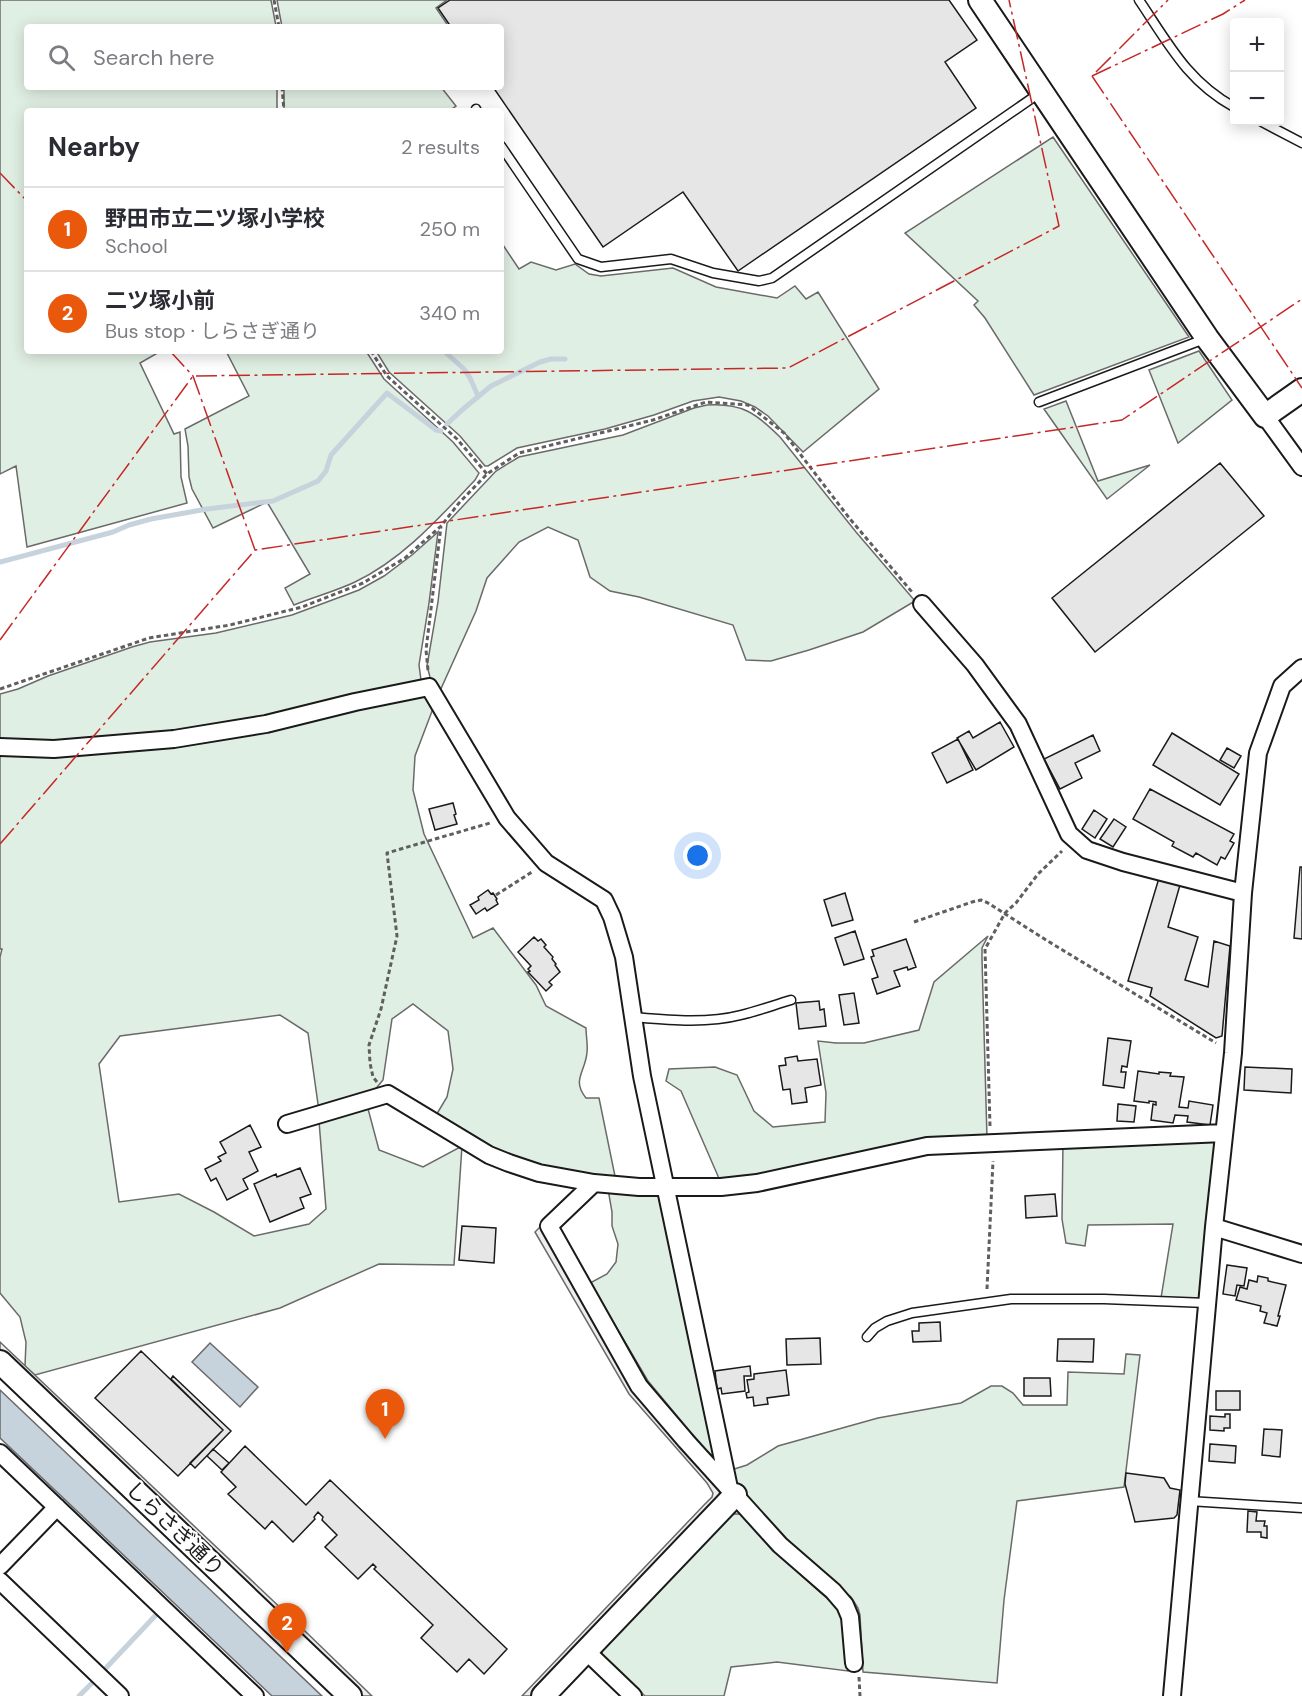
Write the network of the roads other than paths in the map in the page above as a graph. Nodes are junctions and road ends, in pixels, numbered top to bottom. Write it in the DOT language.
graph roads {
  1 [pos="980,0"];
  2 [pos="1139,0"];
  3 [pos="1042,92"];
  4 [pos="1230,104"];
  5 [pos="1270,126"];
  6 [pos="1302,143"];
  7 [pos="504,150"];
  8 [pos="1207,338"];
  9 [pos="1302,390"];
  10 [pos="1039,402"];
  11 [pos="1265,416"];
  12 [pos="1302,467"];
  13 [pos="922,604"];
  14 [pos="1302,668"];
  15 [pos="0,747"];
  16 [pos="1243,893"];
  17 [pos="791,1000"];
  18 [pos="633,1017"];
  19 [pos="287,1124"];
  20 [pos="1224,1133"];
  21 [pos="594,1183"];
  22 [pos="666,1187"];
  23 [pos="1214,1227"];
  24 [pos="1302,1254"];
  25 [pos="1207,1304"];
  26 [pos="867,1337"];
  27 [pos="0,1362"];
  28 [pos="0,1453"];
  29 [pos="732,1491"];
  30 [pos="1189,1502"];
  31 [pos="57,1507"];
  32 [pos="1302,1508"];
  33 [pos="0,1566"];
  34 [pos="0,1581"];
  35 [pos="586,1651"];
  36 [pos="854,1663"];
  37 [pos="120,1696"];
  38 [pos="255,1696"];
  39 [pos="350,1696"];
  40 [pos="543,1696"];
  41 [pos="633,1696"];
  42 [pos="1172,1696"];
  1 -- 3 [label="street"];
  2 -- 4 [label="lane"];
  3 -- 7 [label="lane"];
  3 -- 8 [label="street"];
  5 -- 6 [label="lane"];
  8 -- 10 [label="lane"];
  8 -- 11 [label="street"];
  9 -- 11 [label="street"];
  11 -- 12 [label="street"];
  13 -- 16 [label="street"];
  14 -- 16 [label="street"];
  15 -- 18 [label="street"];
  16 -- 20 [label="street"];
  17 -- 18 [label="lane"];
  18 -- 22 [label="street"];
  19 -- 21 [label="street"];
  20 -- 22 [label="street"];
  20 -- 23 [label="street"];
  21 -- 22 [label="street"];
  21 -- 29 [label="street"];
  22 -- 29 [label="street"];
  23 -- 24 [label="street"];
  23 -- 25 [label="street"];
  25 -- 26 [label="lane"];
  25 -- 30 [label="street"];
  27 -- 39 [label="street, しらさぎ通り"];
  28 -- 31 [label="street"];
  29 -- 35 [label="street"];
  29 -- 36 [label="street"];
  30 -- 32 [label="lane"];
  30 -- 42 [label="street"];
  31 -- 33 [label="street"];
  31 -- 38 [label="street"];
  34 -- 37 [label="street"];
  35 -- 40 [label="street"];
  35 -- 41 [label="street"];
}
